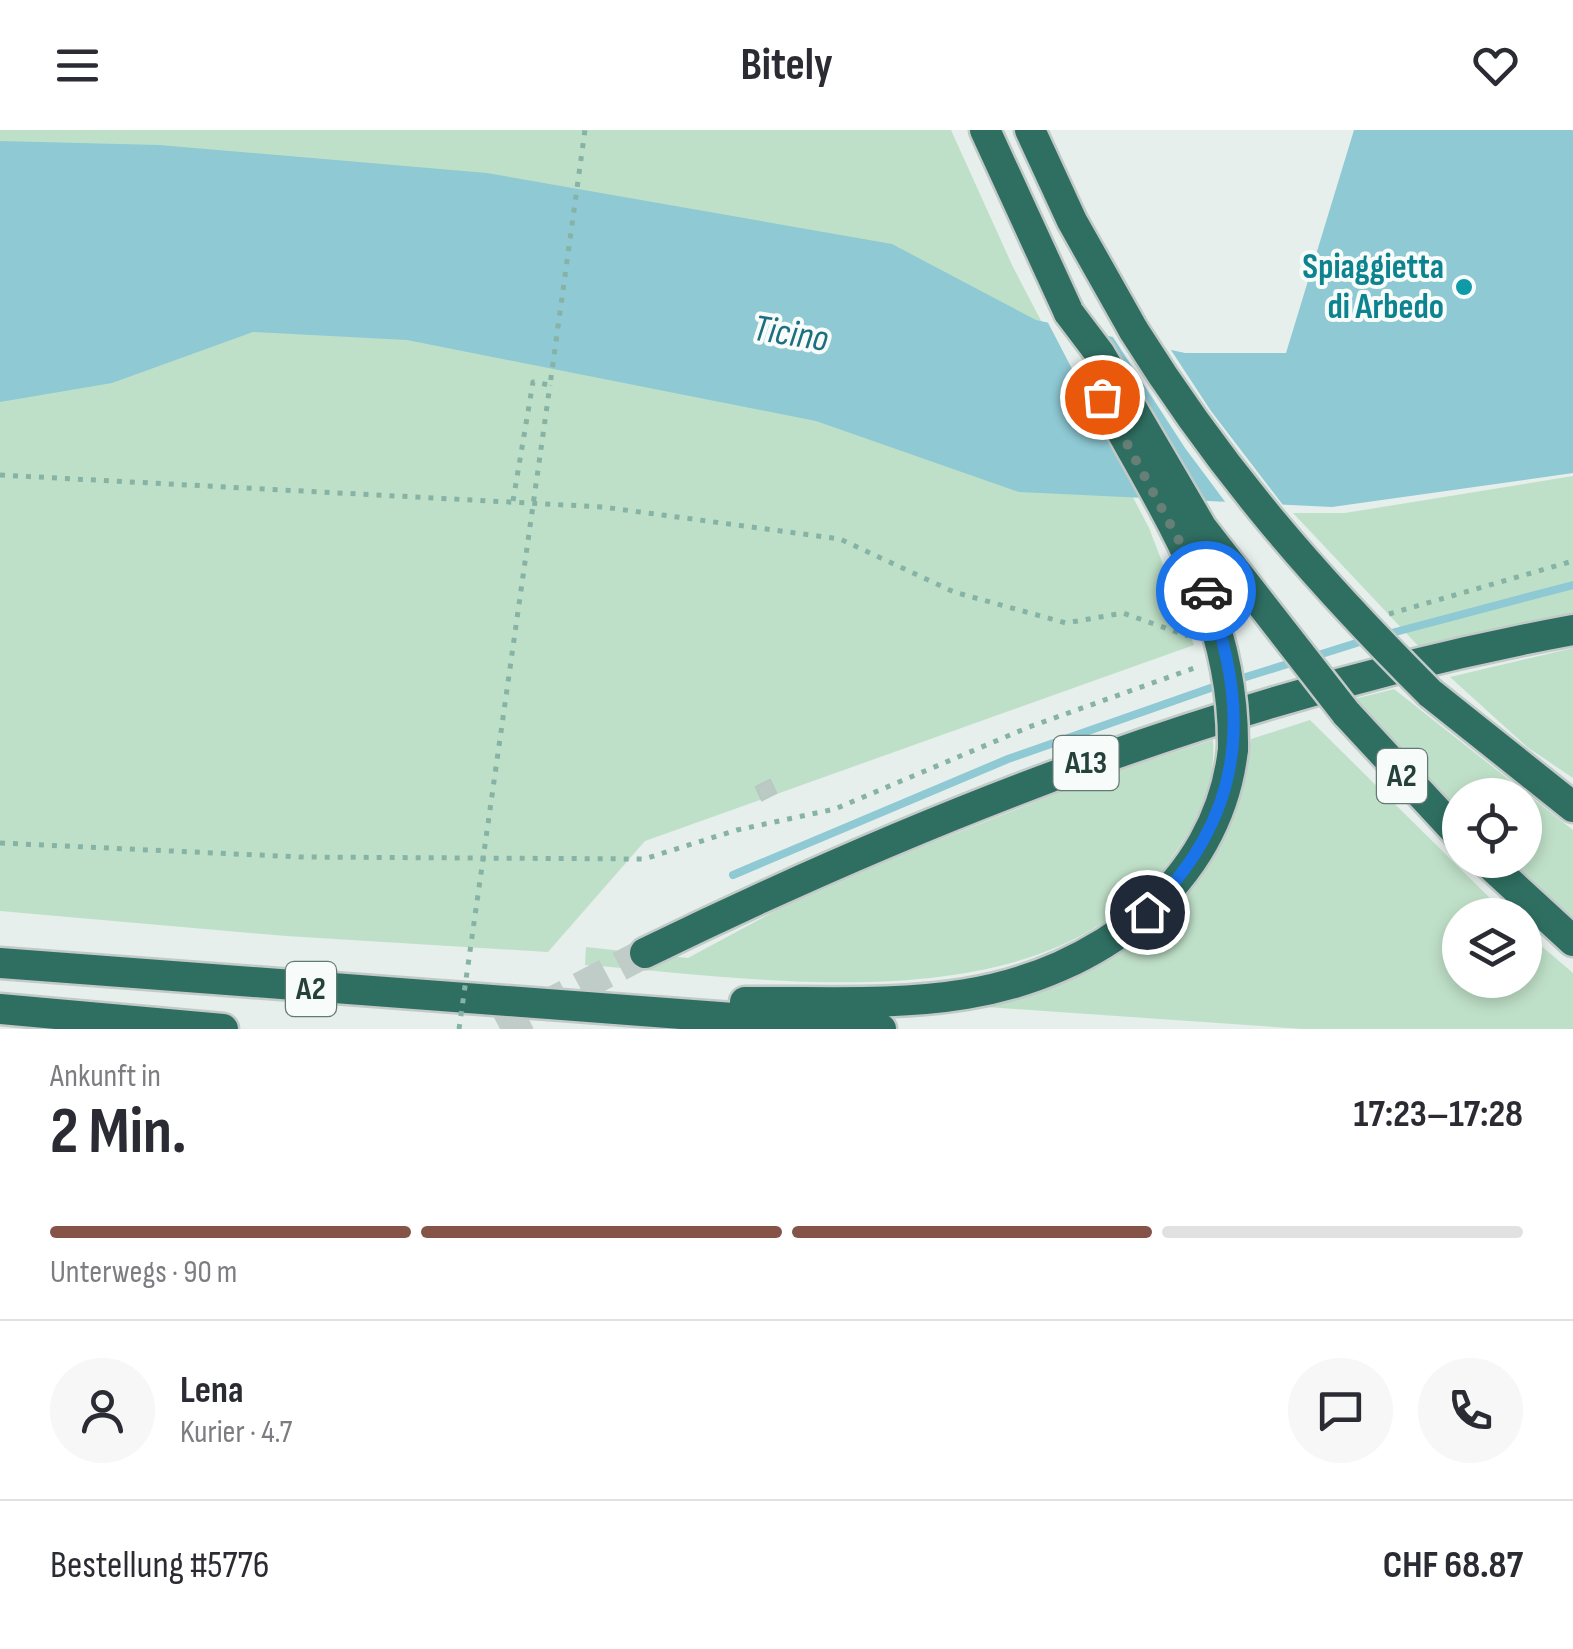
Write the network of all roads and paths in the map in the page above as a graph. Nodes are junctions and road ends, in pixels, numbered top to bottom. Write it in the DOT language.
graph roads {
  1 [pos="585,130"];
  2 [pos="985,130"];
  3 [pos="1030,130"];
  4 [pos="1069,313"];
  5 [pos="550,385"];
  6 [pos="0,475"];
  7 [pos="513,501"];
  8 [pos="1573,561"];
  9 [pos="1380,617"];
  10 [pos="1573,630"];
  11 [pos="1190,637"];
  12 [pos="1206,665"];
  13 [pos="1573,807"];
  14 [pos="1442,817"];
  15 [pos="0,842"];
  16 [pos="1504,878"];
  17 [pos="1573,942"];
  18 [pos="644,953"];
  19 [pos="0,962"];
  20 [pos="552,1005"];
  21 [pos="0,1010"];
  22 [pos="223,1029"];
  23 [pos="460,1029"];
  24 [pos="881,1029"];
  1 -- 5 [label="path"];
  2 -- 4 [label="highway"];
  3 -- 13 [label="highway, bridge"];
  4 -- 14 [label="highway, A2, bridge"];
  4 -- 20 [label="highway, A2, bridge"];
  5 -- 7 [label="path"];
  5 -- 23 [label="path, bridge"];
  6 -- 7 [label="path"];
  7 -- 11 [label="path"];
  8 -- 9 [label="path"];
  10 -- 18 [label="highway, A13"];
  12 -- 15 [label="path"];
  16 -- 17 [label="highway"];
  19 -- 20 [label="highway, A2"];
  20 -- 24 [label="highway, A2"];
  21 -- 22 [label="highway"];
}
